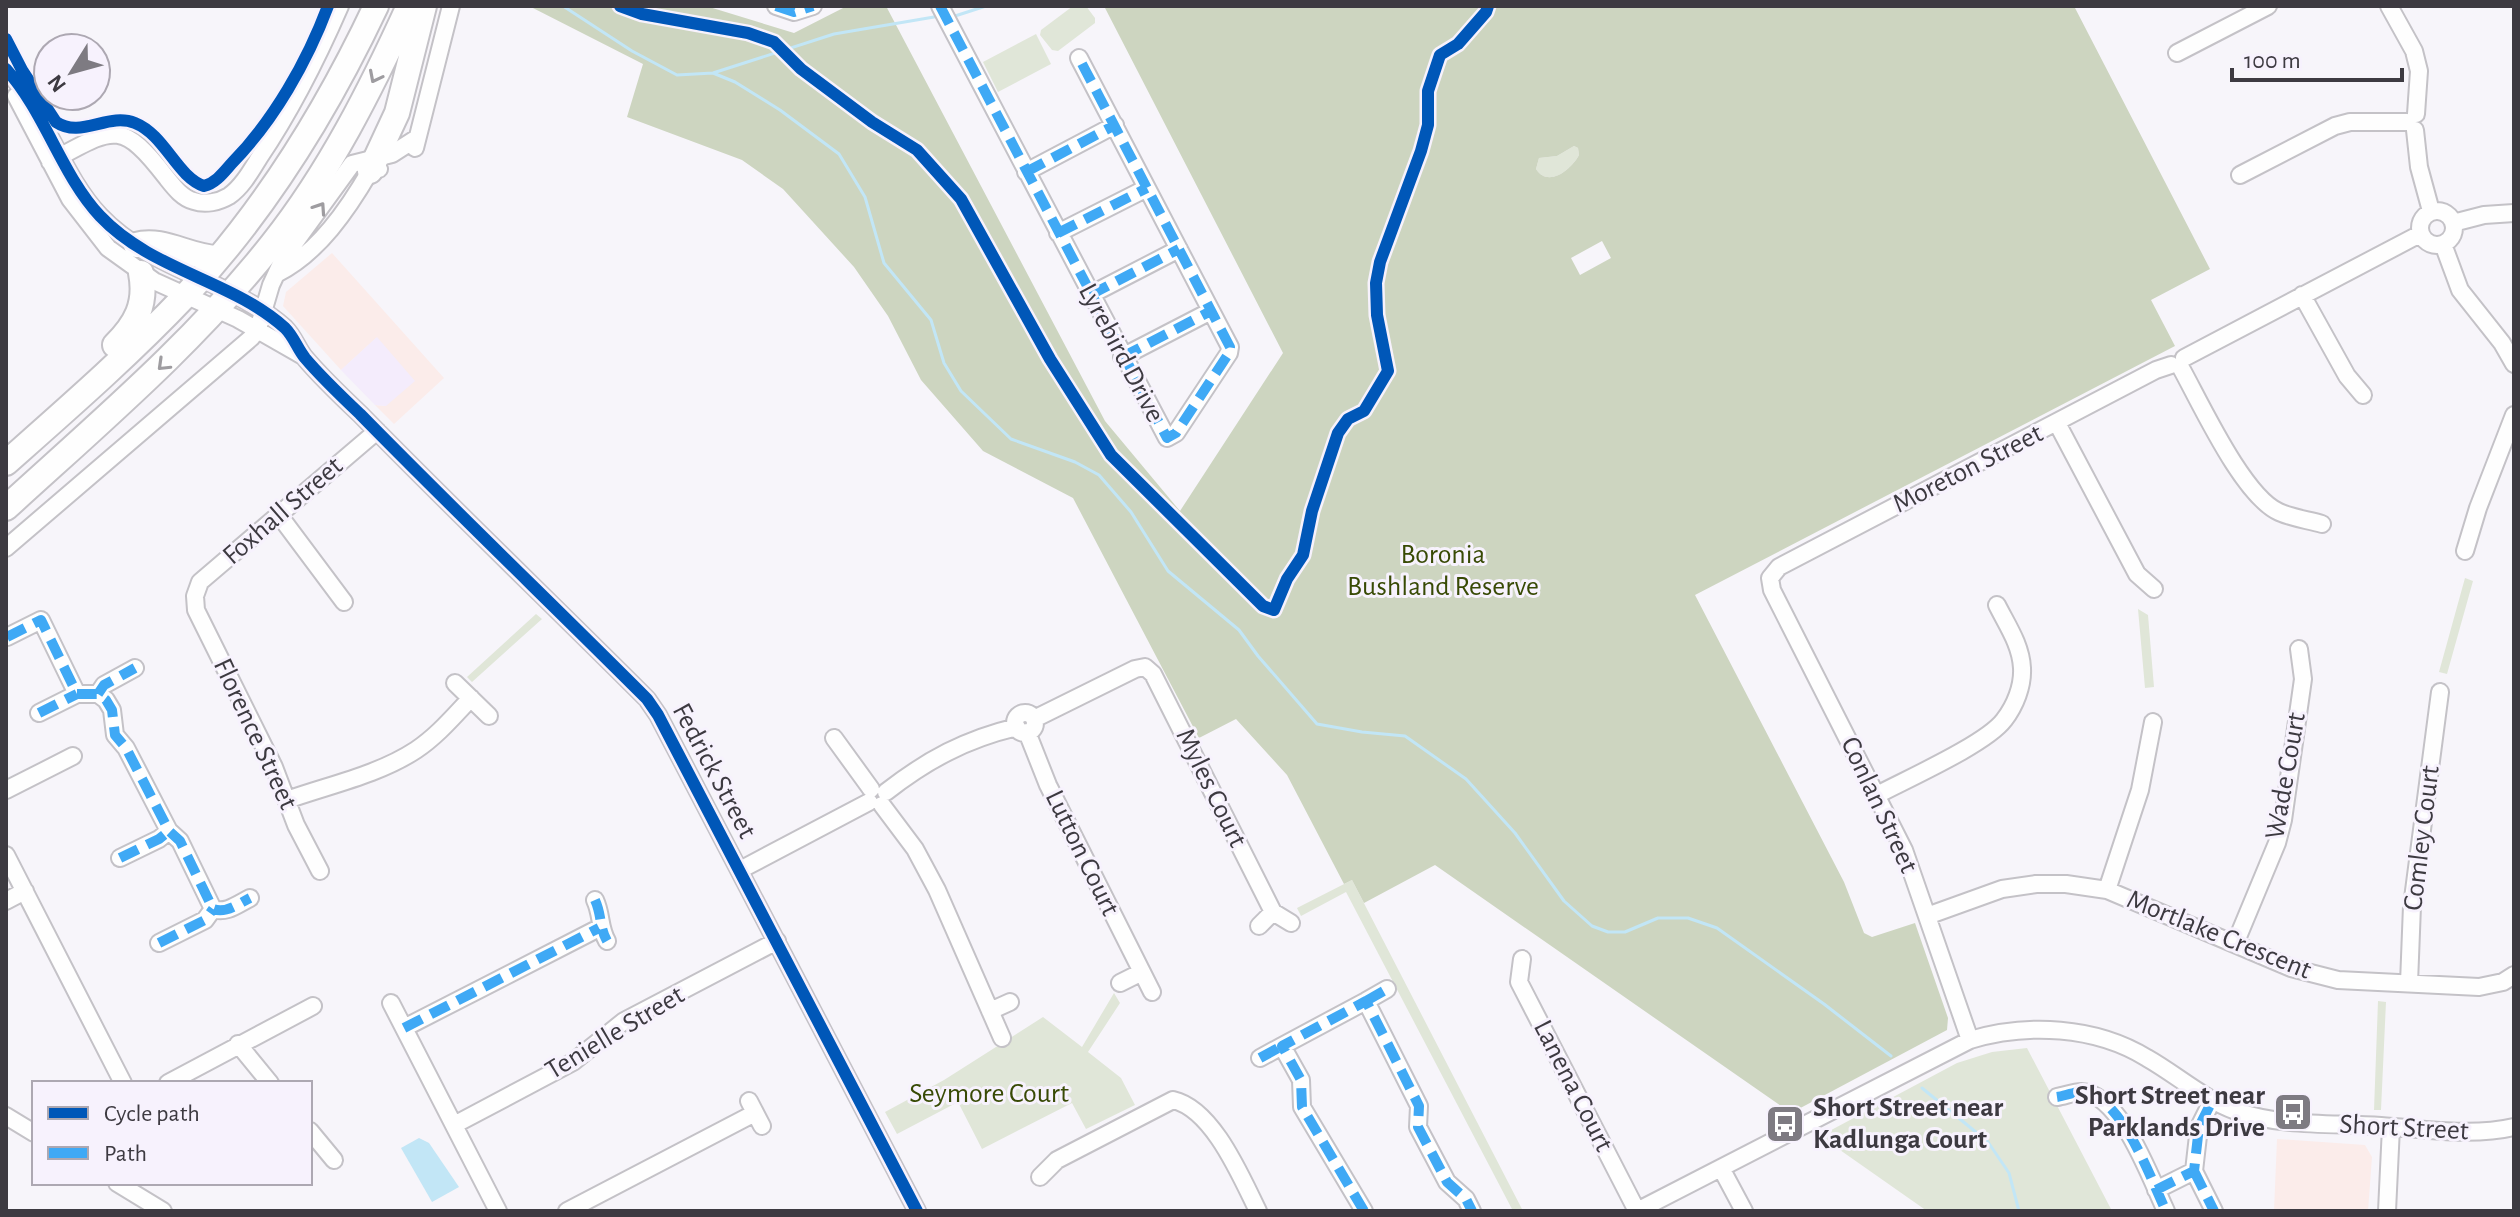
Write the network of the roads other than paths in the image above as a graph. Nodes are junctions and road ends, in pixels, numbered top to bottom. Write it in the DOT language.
graph roads {
  1 [pos="340,6"];
  2 [pos="376,6"];
  3 [pos="409,6"];
  4 [pos="424,6"];
  5 [pos="451,6"];
  6 [pos="776,6"];
  7 [pos="940,6"];
  8 [pos="2268,6"];
  9 [pos="2389,6"];
  10 [pos="807,9"];
  11 [pos="2177,53"];
  12 [pos="1079,58"];
  13 [pos="6,72"];
  14 [pos="2413,122"];
  15 [pos="1115,125"];
  16 [pos="56,158"];
  17 [pos="374,165"];
  18 [pos="1026,172"];
  19 [pos="2240,175"];
  20 [pos="1147,188"];
  21 [pos="2431,211"];
  22 [pos="2514,213"];
  23 [pos="2453,223"];
  24 [pos="1058,233"];
  25 [pos="2420,234"];
  26 [pos="2443,244"];
  27 [pos="136,245"];
  28 [pos="1179,249"];
  29 [pos="218,258"];
  30 [pos="141,273"];
  31 [pos="192,287"];
  32 [pos="1090,295"];
  33 [pos="2302,295"];
  34 [pos="224,302"];
  35 [pos="1211,311"];
  36 [pos="264,312"];
  37 [pos="258,329"];
  38 [pos="303,356"];
  39 [pos="1122,357"];
  40 [pos="2179,364"];
  41 [pos="2514,364"];
  42 [pos="2363,395"];
  43 [pos="2514,415"];
  44 [pos="51,422"];
  45 [pos="2057,423"];
  46 [pos="377,431"];
  47 [pos="6,463"];
  48 [pos="6,508"];
  49 [pos="279,515"];
  50 [pos="2322,524"];
  51 [pos="6,548"];
  52 [pos="2465,551"];
  53 [pos="1770,578"];
  54 [pos="2154,589"];
  55 [pos="195,596"];
  56 [pos="344,602"];
  57 [pos="1997,605"];
  58 [pos="7,637"];
  59 [pos="2299,649"];
  60 [pos="135,668"];
  61 [pos="455,683"];
  62 [pos="2440,692"];
  63 [pos="77,694"];
  64 [pos="98,694"];
  65 [pos="471,698"];
  66 [pos="39,713"];
  67 [pos="489,716"];
  68 [pos="2153,722"];
  69 [pos="1026,726"];
  70 [pos="834,738"];
  71 [pos="73,756"];
  72 [pos="6,790"];
  73 [pos="1877,795"];
  74 [pos="877,797"];
  75 [pos="287,800"];
  76 [pos="169,831"];
  77 [pos="6,855"];
  78 [pos="120,858"];
  79 [pos="740,870"];
  80 [pos="320,871"];
  81 [pos="2107,890"];
  82 [pos="25,891"];
  83 [pos="250,898"];
  84 [pos="595,900"];
  85 [pos="6,901"];
  86 [pos="213,909"];
  87 [pos="1273,912"];
  88 [pos="1927,916"];
  89 [pos="1291,923"];
  90 [pos="1259,926"];
  91 [pos="777,941"];
  92 [pos="159,943"];
  93 [pos="2235,944"];
  94 [pos="1522,959"];
  95 [pos="1140,973"];
  96 [pos="2514,975"];
  97 [pos="1120,983"];
  98 [pos="2409,983"];
  99 [pos="1387,989"];
  100 [pos="1152,992"];
  101 [pos="1366,1001"];
  102 [pos="1010,1002"];
  103 [pos="391,1003"];
  104 [pos="313,1006"];
  105 [pos="990,1011"];
  106 [pos="404,1028"];
  107 [pos="1002,1038"];
  108 [pos="1970,1040"];
  109 [pos="238,1044"];
  110 [pos="1282,1046"];
  111 [pos="1260,1058"];
  112 [pos="122,1081"];
  113 [pos="172,1081"];
  114 [pos="268,1081"];
  115 [pos="2057,1097"];
  116 [pos="2212,1101"];
  117 [pos="755,1113"];
  118 [pos="6,1116"];
  119 [pos="454,1125"];
  120 [pos="2391,1127"];
  121 [pos="2514,1127"];
  122 [pos="32,1132"];
  123 [pos="312,1133"];
  124 [pos="334,1160"];
  125 [pos="1721,1168"];
  126 [pos="2194,1171"];
  127 [pos="1040,1177"];
  128 [pos="120,1185"];
  129 [pos="2156,1190"];
  130 [pos="1254,1210"];
  131 [pos="163,1211"];
  132 [pos="498,1211"];
  133 [pos="567,1211"];
  134 [pos="917,1211"];
  135 [pos="1364,1211"];
  136 [pos="1472,1211"];
  137 [pos="1637,1211"];
  138 [pos="1744,1211"];
  139 [pos="2166,1211"];
  140 [pos="2214,1211"];
  141 [pos="2387,1211"];
  1 -- 16 [label="street"];
  2 -- 29 [label="highway"];
  3 -- 34 [label="highway, one-way"];
  4 -- 17 [label="highway"];
  5 -- 17 [label="street"];
  6 -- 10 [label="street"];
  7 -- 18 [label="street, Lyrebird Drive"];
  8 -- 11 [label="street"];
  9 -- 14 [label="street"];
  12 -- 15 [label="street, Lyrebird Drive"];
  13 -- 16 [label="street"];
  14 -- 19 [label="street"];
  14 -- 21 [label="street"];
  15 -- 18 [label="street"];
  15 -- 20 [label="street, Lyrebird Drive"];
  16 -- 27 [label="street"];
  16 -- 30 [label="street"];
  17 -- 36 [label="street"];
  18 -- 24 [label="street, Lyrebird Drive"];
  20 -- 24 [label="street"];
  20 -- 28 [label="street, Lyrebird Drive"];
  21 -- 23 [label="street"];
  21 -- 25 [label="street"];
  22 -- 23 [label="street"];
  23 -- 26 [label="street"];
  24 -- 32 [label="street, Lyrebird Drive"];
  25 -- 26 [label="street"];
  25 -- 33 [label="street, Moreton Street"];
  26 -- 41 [label="street"];
  27 -- 29 [label="highway"];
  27 -- 31 [label="street"];
  28 -- 32 [label="street"];
  28 -- 35 [label="street, Lyrebird Drive"];
  29 -- 31 [label="highway"];
  30 -- 31 [label="street"];
  30 -- 44 [label="highway"];
  31 -- 34 [label="street"];
  31 -- 44 [label="highway"];
  32 -- 39 [label="street, Lyrebird Drive"];
  33 -- 40 [label="street, Moreton Street"];
  33 -- 42 [label="street"];
  34 -- 36 [label="street, Fedrick Street"];
  34 -- 37 [label="street, Fedrick Street"];
  34 -- 48 [label="highway, one-way"];
  35 -- 39 [label="street"];
  35 -- 39 [label="street, Lyrebird Drive"];
  36 -- 37 [label="street"];
  36 -- 38 [label="street, Fedrick Street"];
  37 -- 38 [label="street, Fedrick Street"];
  37 -- 51 [label="street"];
  38 -- 46 [label="street, Fedrick Street"];
  40 -- 45 [label="street, Moreton Street"];
  40 -- 50 [label="street"];
  43 -- 52 [label="street"];
  44 -- 47 [label="highway"];
  45 -- 53 [label="street, Moreton Street"];
  45 -- 54 [label="street"];
  46 -- 49 [label="street, Foxhall Street"];
  46 -- 79 [label="street, Fedrick Street"];
  49 -- 55 [label="street, Foxhall Street"];
  49 -- 56 [label="street"];
  53 -- 73 [label="street, Conlan Street"];
  55 -- 75 [label="street, Florence Street"];
  57 -- 73 [label="street"];
  58 -- 63 [label="street"];
  59 -- 93 [label="street, Wade Court"];
  60 -- 64 [label="street"];
  61 -- 65 [label="street"];
  62 -- 98 [label="street, Comley Court"];
  63 -- 64 [label="street"];
  63 -- 66 [label="street"];
  64 -- 76 [label="street"];
  65 -- 67 [label="street"];
  65 -- 75 [label="street"];
  68 -- 81 [label="street"];
  69 -- 74 [label="street"];
  69 -- 87 [label="street, Myles Court"];
  69 -- 95 [label="street, Lutton Court"];
  70 -- 74 [label="street"];
  71 -- 72 [label="street"];
  73 -- 88 [label="street, Conlan Street"];
  74 -- 79 [label="street"];
  74 -- 105 [label="street"];
  75 -- 80 [label="street, Florence Street"];
  76 -- 78 [label="street"];
  76 -- 86 [label="street"];
  77 -- 82 [label="street"];
  79 -- 91 [label="street, Fedrick Street"];
  81 -- 88 [label="street, Mortlake Crescent"];
  81 -- 93 [label="street, Mortlake Crescent"];
  82 -- 85 [label="street"];
  82 -- 112 [label="street"];
  83 -- 86 [label="street"];
  84 -- 106 [label="street"];
  86 -- 92 [label="street"];
  87 -- 89 [label="street"];
  87 -- 90 [label="street"];
  88 -- 108 [label="street, Conlan Street"];
  91 -- 119 [label="street, Tenielle Street"];
  91 -- 134 [label="street, Fedrick Street"];
  93 -- 98 [label="street, Mortlake Crescent"];
  94 -- 137 [label="street, Lanena Court"];
  95 -- 97 [label="street"];
  95 -- 100 [label="street, Lutton Court"];
  96 -- 98 [label="street, Mortlake Crescent"];
  99 -- 101 [label="street"];
  101 -- 110 [label="street"];
  101 -- 136 [label="street"];
  102 -- 105 [label="street"];
  103 -- 106 [label="street"];
  104 -- 109 [label="street"];
  105 -- 107 [label="street"];
  106 -- 119 [label="street"];
  108 -- 116 [label="street, Short Street"];
  108 -- 125 [label="street, Short Street"];
  109 -- 113 [label="street"];
  109 -- 114 [label="street"];
  110 -- 111 [label="street"];
  110 -- 135 [label="street"];
  115 -- 129 [label="street"];
  116 -- 120 [label="street, Short Street"];
  116 -- 126 [label="street"];
  117 -- 133 [label="street"];
  118 -- 122 [label="street"];
  119 -- 132 [label="street"];
  120 -- 121 [label="street, Short Street"];
  120 -- 141 [label="street"];
  123 -- 124 [label="street"];
  125 -- 137 [label="street, Short Street"];
  125 -- 138 [label="street"];
  126 -- 129 [label="street"];
  126 -- 140 [label="street"];
  127 -- 130 [label="street"];
  128 -- 131 [label="street"];
  129 -- 139 [label="street"];
}
